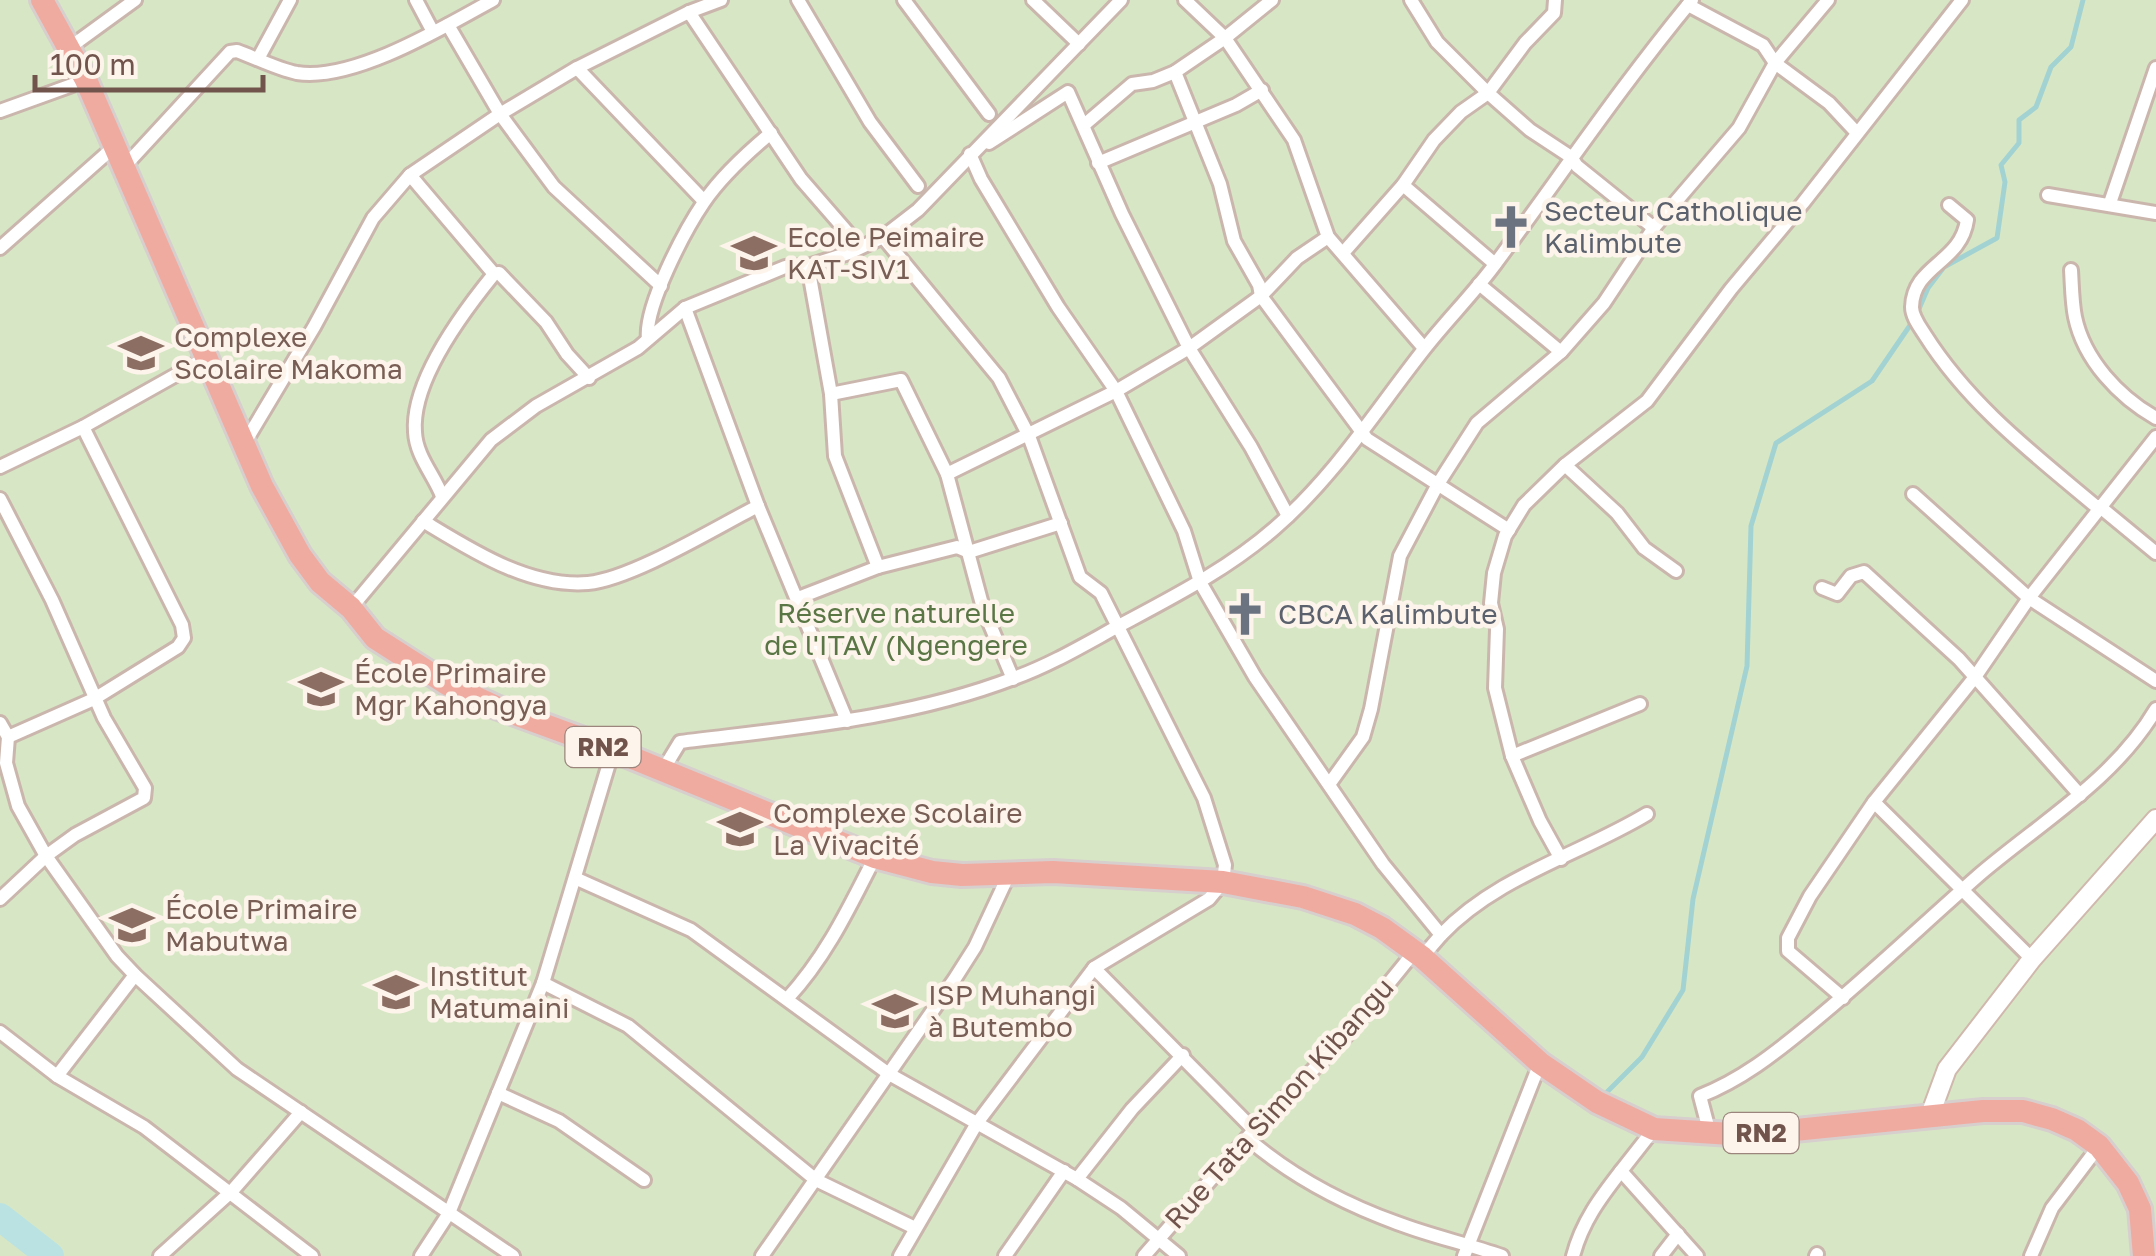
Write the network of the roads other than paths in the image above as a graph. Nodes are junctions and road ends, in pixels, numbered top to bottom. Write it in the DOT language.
graph roads {
  1 [pos="42,0"];
  2 [pos="134,0"];
  3 [pos="290,0"];
  4 [pos="416,0"];
  5 [pos="494,0"];
  6 [pos="721,0"];
  7 [pos="798,0"];
  8 [pos="904,0"];
  9 [pos="1033,0"];
  10 [pos="1121,0"];
  11 [pos="1185,0"];
  12 [pos="1272,0"];
  13 [pos="1412,0"];
  14 [pos="1828,0"];
  15 [pos="1962,0"];
  16 [pos="1557,2"];
  17 [pos="1690,2"];
  18 [pos="689,12"];
  19 [pos="448,25"];
  20 [pos="432,32"];
  21 [pos="1225,38"];
  22 [pos="1079,44"];
  23 [pos="69,48"];
  24 [pos="258,59"];
  25 [pos="1775,62"];
  26 [pos="577,68"];
  27 [pos="2156,68"];
  28 [pos="1175,72"];
  29 [pos="86,80"];
  30 [pos="1262,90"];
  31 [pos="1488,94"];
  32 [pos="2150,108"];
  33 [pos="0,110"];
  34 [pos="500,114"];
  35 [pos="989,114"];
  36 [pos="1195,123"];
  37 [pos="1084,125"];
  38 [pos="1857,133"];
  39 [pos="771,134"];
  40 [pos="970,154"];
  41 [pos="120,157"];
  42 [pos="1571,157"];
  43 [pos="1098,163"];
  44 [pos="410,175"];
  45 [pos="1404,185"];
  46 [pos="918,186"];
  47 [pos="2048,194"];
  48 [pos="704,201"];
  49 [pos="2110,203"];
  50 [pos="1949,206"];
  51 [pos="2156,213"];
  52 [pos="1654,228"];
  53 [pos="883,237"];
  54 [pos="1328,238"];
  55 [pos="854,240"];
  56 [pos="0,248"];
  57 [pos="1342,252"];
  58 [pos="1494,264"];
  59 [pos="808,266"];
  60 [pos="2071,270"];
  61 [pos="494,274"];
  62 [pos="1480,284"];
  63 [pos="661,286"];
  64 [pos="1261,296"];
  65 [pos="685,308"];
  66 [pos="648,339"];
  67 [pos="1189,348"];
  68 [pos="1424,348"];
  69 [pos="1560,352"];
  70 [pos="206,358"];
  71 [pos="589,378"];
  72 [pos="1116,391"];
  73 [pos="832,394"];
  74 [pos="2156,418"];
  75 [pos="83,427"];
  76 [pos="1362,433"];
  77 [pos="1029,436"];
  78 [pos="2156,437"];
  79 [pos="244,444"];
  80 [pos="1565,466"];
  81 [pos="0,467"];
  82 [pos="947,474"];
  83 [pos="1438,484"];
  84 [pos="1914,494"];
  85 [pos="442,496"];
  86 [pos="0,499"];
  87 [pos="758,506"];
  88 [pos="2099,507"];
  89 [pos="1288,516"];
  90 [pos="423,521"];
  91 [pos="1061,523"];
  92 [pos="1508,530"];
  93 [pos="969,552"];
  94 [pos="2156,553"];
  95 [pos="878,567"];
  96 [pos="1676,571"];
  97 [pos="1200,582"];
  98 [pos="1822,588"];
  99 [pos="798,598"];
  100 [pos="2030,598"];
  101 [pos="350,608"];
  102 [pos="1116,628"];
  103 [pos="1975,676"];
  104 [pos="1012,679"];
  105 [pos="2156,681"];
  106 [pos="94,699"];
  107 [pos="1640,704"];
  108 [pos="2156,709"];
  109 [pos="847,721"];
  110 [pos="0,723"];
  111 [pos="8,736"];
  112 [pos="613,750"];
  113 [pos="1512,756"];
  114 [pos="663,770"];
  115 [pos="1330,783"];
  116 [pos="2080,794"];
  117 [pos="1874,802"];
  118 [pos="1647,814"];
  119 [pos="2156,818"];
  120 [pos="46,856"];
  121 [pos="875,857"];
  122 [pos="1561,859"];
  123 [pos="1009,874"];
  124 [pos="576,878"];
  125 [pos="1222,882"];
  126 [pos="1962,890"];
  127 [pos="0,899"];
  128 [pos="1442,935"];
  129 [pos="1418,954"];
  130 [pos="2032,959"];
  131 [pos="1094,968"];
  132 [pos="135,975"];
  133 [pos="543,983"];
  134 [pos="787,998"];
  135 [pos="1843,998"];
  136 [pos="0,1032"];
  137 [pos="1182,1056"];
  138 [pos="1540,1062"];
  139 [pos="889,1074"];
  140 [pos="57,1076"];
  141 [pos="498,1093"];
  142 [pos="301,1112"];
  143 [pos="1930,1115"];
  144 [pos="977,1124"];
  145 [pos="1654,1129"];
  146 [pos="1251,1134"];
  147 [pos="1710,1134"];
  148 [pos="2099,1146"];
  149 [pos="1621,1171"];
  150 [pos="1070,1175"];
  151 [pos="644,1180"];
  152 [pos="816,1180"];
  153 [pos="232,1192"];
  154 [pos="449,1213"];
  155 [pos="915,1228"];
  156 [pos="1678,1234"];
  157 [pos="1157,1239"];
  158 [pos="1466,1250"];
  159 [pos="160,1256"];
  160 [pos="312,1256"];
  161 [pos="421,1256"];
  162 [pos="513,1256"];
  163 [pos="762,1256"];
  164 [pos="900,1256"];
  165 [pos="1006,1256"];
  166 [pos="1144,1256"];
  167 [pos="1179,1256"];
  168 [pos="1502,1256"];
  169 [pos="1573,1256"];
  170 [pos="1661,1256"];
  171 [pos="1697,1256"];
  172 [pos="2031,1256"];
  173 [pos="2144,1256"];
  1 -- 23 [label="highway, RN2"];
  2 -- 23 [label="street"];
  3 -- 24 [label="street"];
  4 -- 20 [label="street"];
  5 -- 19 [label="street"];
  6 -- 18 [label="street"];
  7 -- 46 [label="street"];
  8 -- 35 [label="street"];
  9 -- 22 [label="street"];
  10 -- 22 [label="street"];
  11 -- 21 [label="street"];
  12 -- 21 [label="street"];
  13 -- 31 [label="street"];
  14 -- 25 [label="street"];
  15 -- 38 [label="street"];
  16 -- 31 [label="street"];
  17 -- 25 [label="street"];
  17 -- 42 [label="street"];
  18 -- 26 [label="street"];
  18 -- 39 [label="street"];
  19 -- 20 [label="street"];
  19 -- 34 [label="street"];
  20 -- 24 [label="street"];
  21 -- 28 [label="street"];
  21 -- 30 [label="street"];
  22 -- 40 [label="street"];
  23 -- 29 [label="highway, RN2"];
  24 -- 41 [label="street"];
  25 -- 38 [label="street"];
  25 -- 52 [label="street"];
  26 -- 34 [label="street"];
  26 -- 48 [label="street"];
  27 -- 32 [label="street"];
  28 -- 36 [label="street"];
  28 -- 37 [label="street"];
  29 -- 33 [label="street"];
  29 -- 41 [label="highway, RN2"];
  30 -- 36 [label="street"];
  30 -- 54 [label="street"];
  31 -- 42 [label="street"];
  31 -- 45 [label="street"];
  32 -- 49 [label="street"];
  34 -- 44 [label="street"];
  34 -- 63 [label="street"];
  36 -- 43 [label="street"];
  36 -- 64 [label="street"];
  37 -- 40 [label="street"];
  37 -- 43 [label="street"];
  38 -- 80 [label="street"];
  39 -- 48 [label="street"];
  39 -- 55 [label="street"];
  40 -- 53 [label="street"];
  40 -- 72 [label="street"];
  41 -- 56 [label="street"];
  41 -- 70 [label="highway, RN2"];
  42 -- 52 [label="street"];
  42 -- 58 [label="street"];
  43 -- 67 [label="street"];
  44 -- 61 [label="street"];
  44 -- 79 [label="street"];
  45 -- 57 [label="street"];
  45 -- 58 [label="street"];
  47 -- 49 [label="street"];
  48 -- 63 [label="street"];
  49 -- 51 [label="street"];
  50 -- 88 [label="street"];
  52 -- 69 [label="street"];
  53 -- 59 [label="street"];
  53 -- 77 [label="street"];
  54 -- 57 [label="street"];
  54 -- 64 [label="street"];
  57 -- 68 [label="street"];
  58 -- 62 [label="street"];
  59 -- 65 [label="street"];
  59 -- 73 [label="street"];
  60 -- 74 [label="street"];
  61 -- 71 [label="street"];
  61 -- 85 [label="street"];
  62 -- 68 [label="street"];
  62 -- 69 [label="street"];
  63 -- 66 [label="street"];
  64 -- 67 [label="street"];
  64 -- 76 [label="street"];
  65 -- 66 [label="street"];
  65 -- 87 [label="street"];
  66 -- 71 [label="street"];
  67 -- 72 [label="street"];
  67 -- 89 [label="street"];
  68 -- 76 [label="street"];
  69 -- 83 [label="street"];
  70 -- 75 [label="street"];
  70 -- 79 [label="highway, RN2"];
  71 -- 85 [label="street"];
  72 -- 77 [label="street"];
  72 -- 97 [label="street"];
  73 -- 82 [label="street"];
  73 -- 95 [label="street"];
  75 -- 81 [label="street"];
  75 -- 106 [label="street"];
  76 -- 83 [label="street"];
  76 -- 89 [label="street"];
  77 -- 82 [label="street"];
  77 -- 91 [label="street"];
  78 -- 88 [label="street"];
  79 -- 101 [label="highway, RN2"];
  80 -- 92 [label="street"];
  80 -- 96 [label="street"];
  82 -- 93 [label="street"];
  83 -- 92 [label="street"];
  83 -- 115 [label="street"];
  84 -- 100 [label="street"];
  85 -- 90 [label="street"];
  86 -- 106 [label="street"];
  87 -- 90 [label="street"];
  87 -- 99 [label="street"];
  88 -- 94 [label="street"];
  88 -- 100 [label="street"];
  89 -- 97 [label="street"];
  90 -- 101 [label="street"];
  91 -- 93 [label="street"];
  91 -- 102 [label="street"];
  92 -- 113 [label="street"];
  93 -- 95 [label="street"];
  93 -- 104 [label="street"];
  95 -- 99 [label="street"];
  97 -- 102 [label="street"];
  97 -- 115 [label="street"];
  98 -- 103 [label="street"];
  99 -- 109 [label="street"];
  100 -- 103 [label="street"];
  100 -- 105 [label="street"];
  101 -- 112 [label="highway, RN2"];
  102 -- 104 [label="street"];
  102 -- 125 [label="street"];
  103 -- 116 [label="street"];
  103 -- 117 [label="street"];
  104 -- 109 [label="street"];
  106 -- 111 [label="street"];
  106 -- 120 [label="street"];
  107 -- 113 [label="street"];
  108 -- 116 [label="street"];
  109 -- 114 [label="street"];
  110 -- 111 [label="street"];
  111 -- 120 [label="street"];
  112 -- 114 [label="highway, RN2"];
  112 -- 124 [label="street"];
  113 -- 122 [label="street"];
  114 -- 121 [label="highway, RN2"];
  115 -- 128 [label="street"];
  116 -- 126 [label="street"];
  117 -- 126 [label="street"];
  117 -- 135 [label="street"];
  118 -- 122 [label="street, Rue Tata Simon Kibangu"];
  119 -- 130 [label="street"];
  120 -- 127 [label="street"];
  120 -- 132 [label="street"];
  121 -- 123 [label="highway, RN2"];
  121 -- 134 [label="street"];
  122 -- 128 [label="street, Rue Tata Simon Kibangu"];
  123 -- 125 [label="highway, RN2"];
  123 -- 139 [label="street"];
  124 -- 133 [label="street"];
  124 -- 134 [label="street"];
  125 -- 129 [label="highway, RN2"];
  125 -- 131 [label="street"];
  126 -- 130 [label="street"];
  126 -- 135 [label="street"];
  128 -- 129 [label="street, Rue Tata Simon Kibangu"];
  129 -- 138 [label="highway, RN2"];
  129 -- 146 [label="street, Rue Tata Simon Kibangu"];
  130 -- 143 [label="street"];
  131 -- 137 [label="street"];
  131 -- 144 [label="street"];
  132 -- 140 [label="street"];
  132 -- 142 [label="street"];
  133 -- 141 [label="street"];
  133 -- 152 [label="street"];
  134 -- 139 [label="street"];
  135 -- 147 [label="street"];
  136 -- 140 [label="street"];
  137 -- 146 [label="street"];
  137 -- 150 [label="street"];
  138 -- 145 [label="highway, RN2"];
  138 -- 158 [label="street"];
  139 -- 144 [label="street"];
  139 -- 152 [label="street"];
  140 -- 153 [label="street"];
  141 -- 151 [label="street"];
  141 -- 154 [label="street"];
  142 -- 153 [label="street"];
  142 -- 154 [label="street"];
  143 -- 147 [label="highway, RN2"];
  143 -- 148 [label="highway, RN2"];
  144 -- 150 [label="street"];
  144 -- 155 [label="street"];
  145 -- 147 [label="highway, RN2"];
  145 -- 149 [label="street"];
  146 -- 157 [label="street, Rue Tata Simon Kibangu"];
  146 -- 158 [label="street"];
  148 -- 172 [label="street"];
  148 -- 173 [label="highway, RN2"];
  149 -- 156 [label="street"];
  149 -- 169 [label="street"];
  150 -- 157 [label="street"];
  150 -- 165 [label="street"];
  152 -- 155 [label="street"];
  152 -- 163 [label="street"];
  153 -- 159 [label="street"];
  153 -- 160 [label="street"];
  154 -- 161 [label="street"];
  154 -- 162 [label="street"];
  155 -- 164 [label="street"];
  156 -- 170 [label="street"];
  156 -- 171 [label="street"];
  157 -- 166 [label="street, Rue Tata Simon Kibangu"];
  157 -- 167 [label="street"];
  158 -- 168 [label="street"];
}
